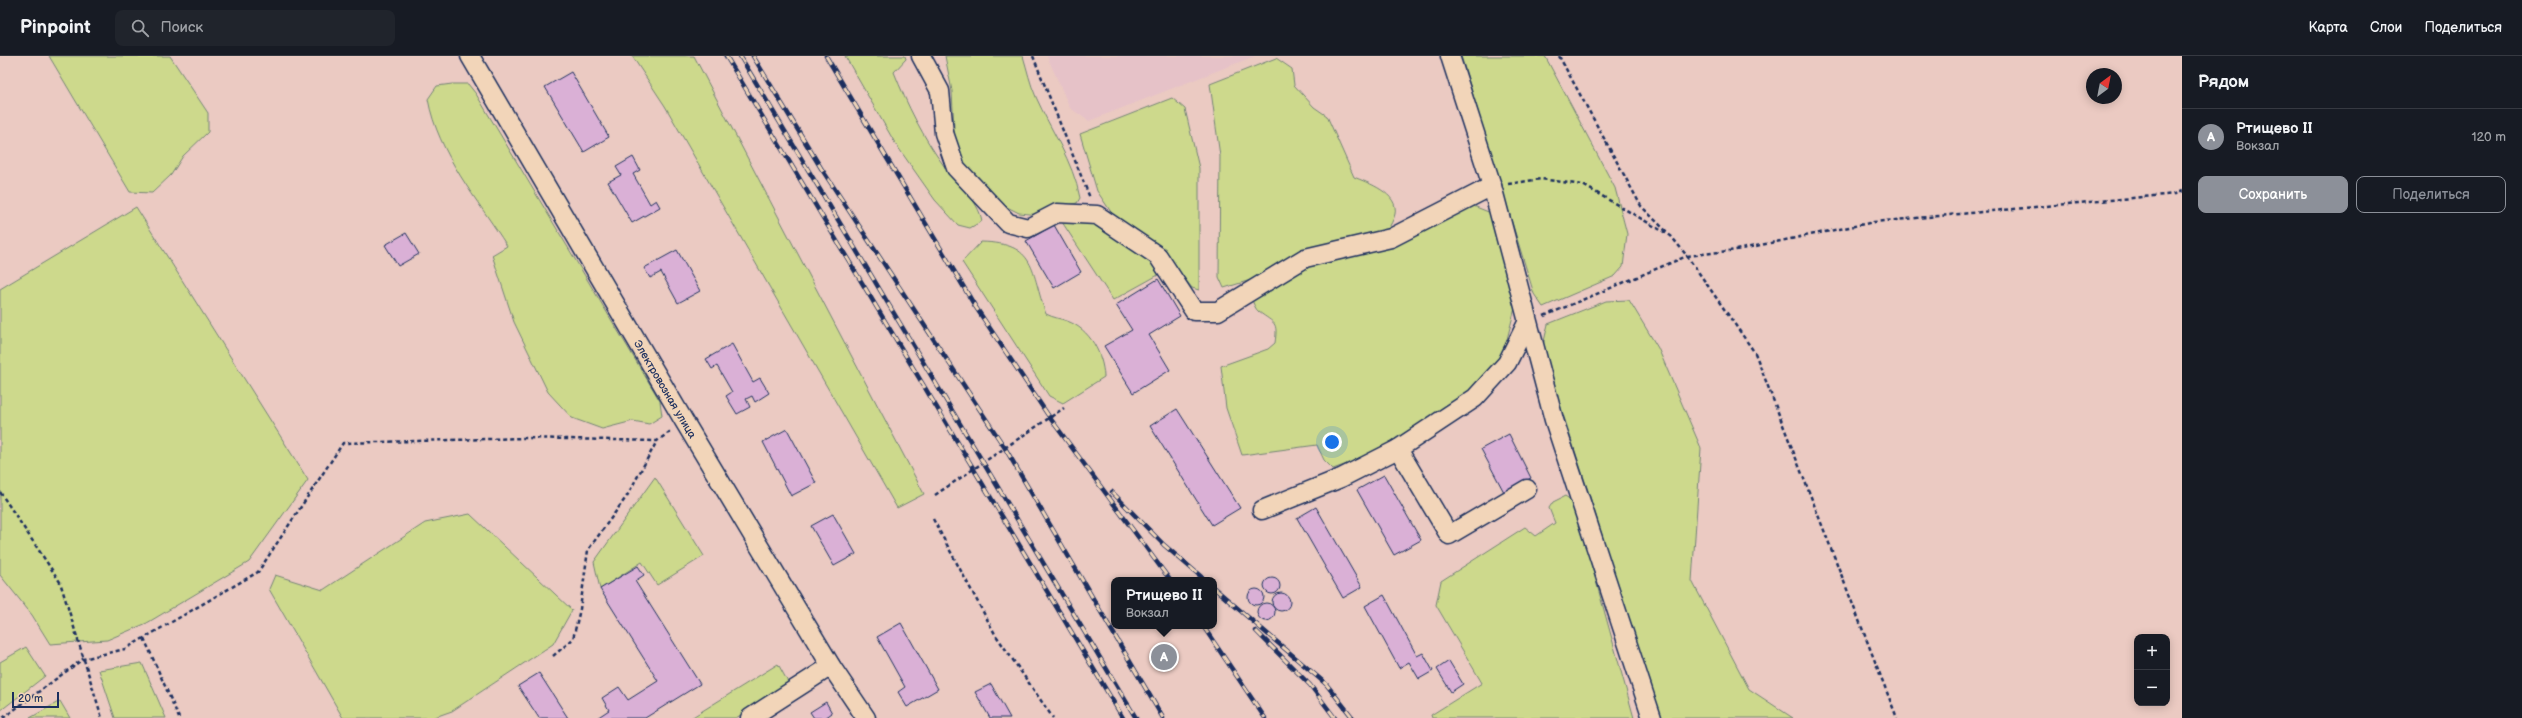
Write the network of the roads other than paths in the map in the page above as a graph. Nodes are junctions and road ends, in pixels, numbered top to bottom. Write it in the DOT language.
graph roads {
  1 [pos="470,56"];
  2 [pos="922,56"];
  3 [pos="1450,56"];
  4 [pos="1492,186"];
  5 [pos="1527,323"];
  6 [pos="1398,449"];
  7 [pos="1527,489"];
  8 [pos="1262,510"];
  9 [pos="831,666"];
  10 [pos="750,718"];
  11 [pos="866,718"];
  12 [pos="1652,718"];
  1 -- 9 [label="street, Электровозная улица"];
  2 -- 4 [label="street"];
  3 -- 4 [label="street"];
  4 -- 5 [label="street"];
  5 -- 6 [label="street"];
  5 -- 12 [label="street"];
  6 -- 7 [label="street"];
  6 -- 8 [label="street"];
  9 -- 10 [label="street"];
  9 -- 11 [label="street, Электровозная улица"];
}
